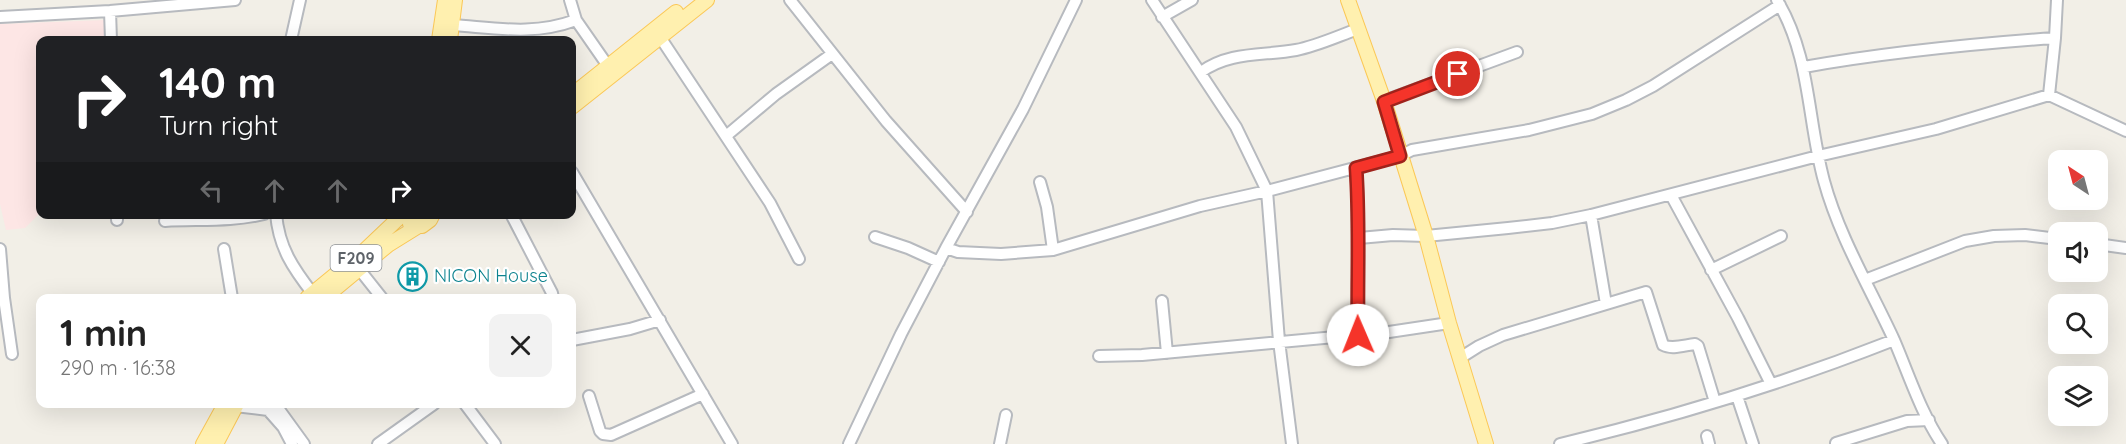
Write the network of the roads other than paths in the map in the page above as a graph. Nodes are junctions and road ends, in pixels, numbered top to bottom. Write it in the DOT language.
graph roads {
  1 [pos="235,0"];
  2 [pos="300,0"];
  3 [pos="448,0"];
  4 [pos="570,0"];
  5 [pos="692,0"];
  6 [pos="707,0"];
  7 [pos="790,0"];
  8 [pos="1076,0"];
  9 [pos="1152,0"];
  10 [pos="1192,0"];
  11 [pos="1348,0"];
  12 [pos="2057,0"];
  13 [pos="206,1"];
  14 [pos="1779,3"];
  15 [pos="111,11"];
  16 [pos="0,17"];
  17 [pos="1162,17"];
  18 [pos="576,20"];
  19 [pos="452,25"];
  20 [pos="1358,29"];
  21 [pos="111,36"];
  22 [pos="292,36"];
  23 [pos="440,36"];
  24 [pos="451,36"];
  25 [pos="660,37"];
  26 [pos="2055,38"];
  27 [pos="1517,52"];
  28 [pos="832,54"];
  29 [pos="608,66"];
  30 [pos="1804,67"];
  31 [pos="1201,72"];
  32 [pos="576,92"];
  33 [pos="2049,95"];
  34 [pos="1384,102"];
  35 [pos="576,104"];
  36 [pos="2126,131"];
  37 [pos="726,136"];
  38 [pos="1400,156"];
  39 [pos="1818,156"];
  40 [pos="1356,168"];
  41 [pos="576,179"];
  42 [pos="1040,182"];
  43 [pos="1267,191"];
  44 [pos="1671,195"];
  45 [pos="967,212"];
  46 [pos="1591,215"];
  47 [pos="198,219"];
  48 [pos="198,219"];
  49 [pos="232,219"];
  50 [pos="277,219"];
  51 [pos="398,219"];
  52 [pos="406,219"];
  53 [pos="430,219"];
  54 [pos="514,219"];
  55 [pos="165,221"];
  56 [pos="417,226"];
  57 [pos="1425,236"];
  58 [pos="1781,236"];
  59 [pos="875,237"];
  60 [pos="1359,238"];
  61 [pos="2048,238"];
  62 [pos="2108,246"];
  63 [pos="946,248"];
  64 [pos="2126,248"];
  65 [pos="224,249"];
  66 [pos="1053,250"];
  67 [pos="0,254"];
  68 [pos="799,259"];
  69 [pos="939,262"];
  70 [pos="359,269"];
  71 [pos="1711,270"];
  72 [pos="1866,280"];
  73 [pos="231,294"];
  74 [pos="313,294"];
  75 [pos="318,294"];
  76 [pos="320,294"];
  77 [pos="379,294"];
  78 [pos="552,294"];
  79 [pos="1162,302"];
  80 [pos="1606,304"];
  81 [pos="660,320"];
  82 [pos="1449,322"];
  83 [pos="1358,335"];
  84 [pos="576,339"];
  85 [pos="1894,340"];
  86 [pos="1279,341"];
  87 [pos="1167,352"];
  88 [pos="12,354"];
  89 [pos="1099,356"];
  90 [pos="1460,358"];
  91 [pos="1771,384"];
  92 [pos="702,394"];
  93 [pos="589,396"];
  94 [pos="1737,396"];
  95 [pos="1715,402"];
  96 [pos="229,408"];
  97 [pos="230,408"];
  98 [pos="256,408"];
  99 [pos="278,408"];
  100 [pos="428,408"];
  101 [pos="468,408"];
  102 [pos="1006,415"];
  103 [pos="1929,420"];
  104 [pos="1939,441"];
  105 [pos="1836,443"];
  106 [pos="203,444"];
  107 [pos="216,444"];
  108 [pos="292,444"];
  109 [pos="304,444"];
  110 [pos="378,444"];
  111 [pos="495,444"];
  112 [pos="732,444"];
  113 [pos="849,444"];
  114 [pos="1000,444"];
  115 [pos="1292,444"];
  116 [pos="1486,444"];
  117 [pos="1560,444"];
  118 [pos="1753,444"];
  1 -- 13 [label="street"];
  2 -- 22 [label="street"];
  3 -- 19 [label="main road"];
  3 -- 23 [label="main road"];
  4 -- 18 [label="street"];
  5 -- 29 [label="main road"];
  6 -- 25 [label="main road"];
  7 -- 28 [label="street"];
  8 -- 45 [label="street"];
  9 -- 17 [label="street"];
  10 -- 17 [label="street"];
  11 -- 20 [label="main road"];
  12 -- 26 [label="street"];
  13 -- 15 [label="street"];
  14 -- 30 [label="street"];
  14 -- 38 [label="street"];
  15 -- 16 [label="street"];
  15 -- 21 [label="street"];
  17 -- 31 [label="street"];
  18 -- 19 [label="street"];
  18 -- 29 [label="street"];
  19 -- 24 [label="main road"];
  20 -- 31 [label="street"];
  20 -- 34 [label="main road"];
  25 -- 35 [label="main road"];
  25 -- 37 [label="street"];
  26 -- 30 [label="street"];
  26 -- 33 [label="street"];
  27 -- 34 [label="street"];
  28 -- 37 [label="street"];
  28 -- 45 [label="street"];
  29 -- 32 [label="main road"];
  30 -- 39 [label="street"];
  31 -- 43 [label="street"];
  33 -- 36 [label="street"];
  33 -- 39 [label="street"];
  34 -- 38 [label="main road"];
  37 -- 68 [label="street"];
  38 -- 40 [label="street"];
  38 -- 57 [label="main road"];
  39 -- 44 [label="street"];
  39 -- 72 [label="street"];
  40 -- 43 [label="street"];
  40 -- 60 [label="street"];
  41 -- 81 [label="street"];
  42 -- 66 [label="street"];
  43 -- 66 [label="street"];
  43 -- 86 [label="street"];
  44 -- 46 [label="street"];
  44 -- 71 [label="street"];
  45 -- 63 [label="street"];
  46 -- 57 [label="street"];
  46 -- 80 [label="street"];
  47 -- 55 [label="street"];
  48 -- 49 [label="street"];
  50 -- 74 [label="street"];
  51 -- 75 [label="main road, F209"];
  52 -- 56 [label="main road, F209"];
  53 -- 56 [label="main road, F209"];
  54 -- 78 [label="street"];
  56 -- 70 [label="main road, F209"];
  57 -- 60 [label="street"];
  57 -- 82 [label="main road"];
  58 -- 71 [label="street"];
  59 -- 69 [label="street"];
  60 -- 83 [label="street"];
  61 -- 72 [label="street"];
  62 -- 64 [label="street"];
  63 -- 66 [label="street"];
  63 -- 69 [label="street"];
  65 -- 73 [label="street"];
  67 -- 88 [label="street"];
  69 -- 113 [label="street"];
  70 -- 76 [label="main road, F209"];
  70 -- 77 [label="street"];
  71 -- 91 [label="street"];
  72 -- 85 [label="street"];
  79 -- 87 [label="street"];
  80 -- 90 [label="street"];
  80 -- 95 [label="street"];
  81 -- 84 [label="street"];
  81 -- 92 [label="street"];
  82 -- 83 [label="street"];
  82 -- 90 [label="main road"];
  83 -- 86 [label="street"];
  85 -- 91 [label="street"];
  85 -- 103 [label="street"];
  86 -- 87 [label="street"];
  86 -- 115 [label="street"];
  87 -- 89 [label="street"];
  90 -- 116 [label="main road"];
  91 -- 94 [label="street"];
  92 -- 93 [label="street"];
  92 -- 112 [label="street"];
  94 -- 95 [label="street"];
  94 -- 118 [label="street"];
  95 -- 117 [label="street"];
  96 -- 106 [label="main road"];
  97 -- 107 [label="main road"];
  98 -- 108 [label="street"];
  99 -- 109 [label="street"];
  100 -- 110 [label="street"];
  101 -- 111 [label="street"];
  102 -- 114 [label="street"];
  103 -- 104 [label="street"];
  103 -- 105 [label="street"];
}
